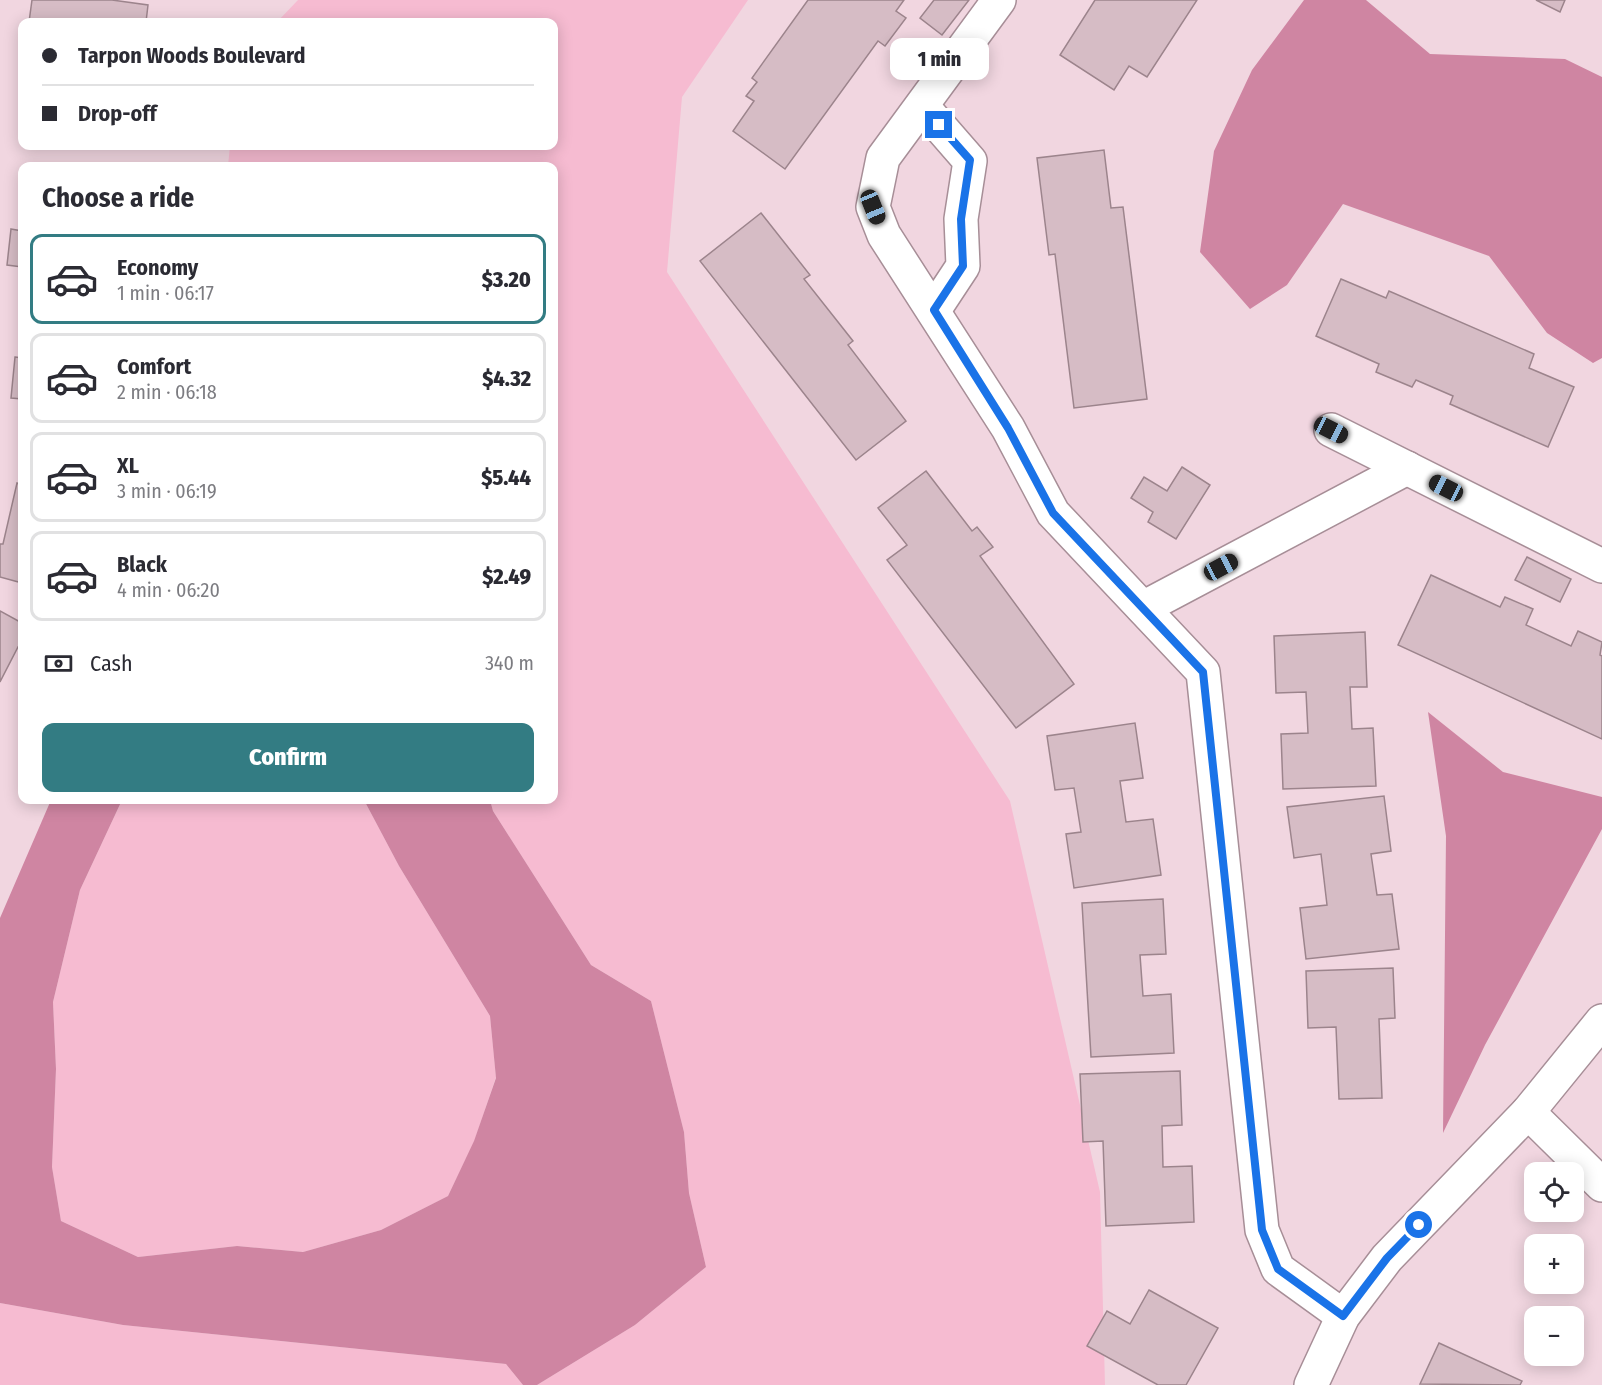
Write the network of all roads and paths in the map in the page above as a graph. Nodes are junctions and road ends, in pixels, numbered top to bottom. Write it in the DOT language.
graph roads {
  1 [pos="999,0"];
  2 [pos="923,107"];
  3 [pos="934,310"];
  4 [pos="1331,430"];
  5 [pos="1407,468"];
  6 [pos="1602,566"];
  7 [pos="1143,608"];
  8 [pos="1602,1021"];
  9 [pos="1528,1112"];
  10 [pos="1602,1185"];
  11 [pos="1343,1316"];
  12 [pos="1311,1385"];
  1 -- 2 [label="street"];
  2 -- 3 [label="street"];
  2 -- 3 [label="street"];
  3 -- 7 [label="street"];
  4 -- 5 [label="street"];
  5 -- 6 [label="street"];
  5 -- 7 [label="street"];
  7 -- 11 [label="street"];
  8 -- 9 [label="street"];
  9 -- 10 [label="street"];
  9 -- 11 [label="street"];
  11 -- 12 [label="street"];
}
